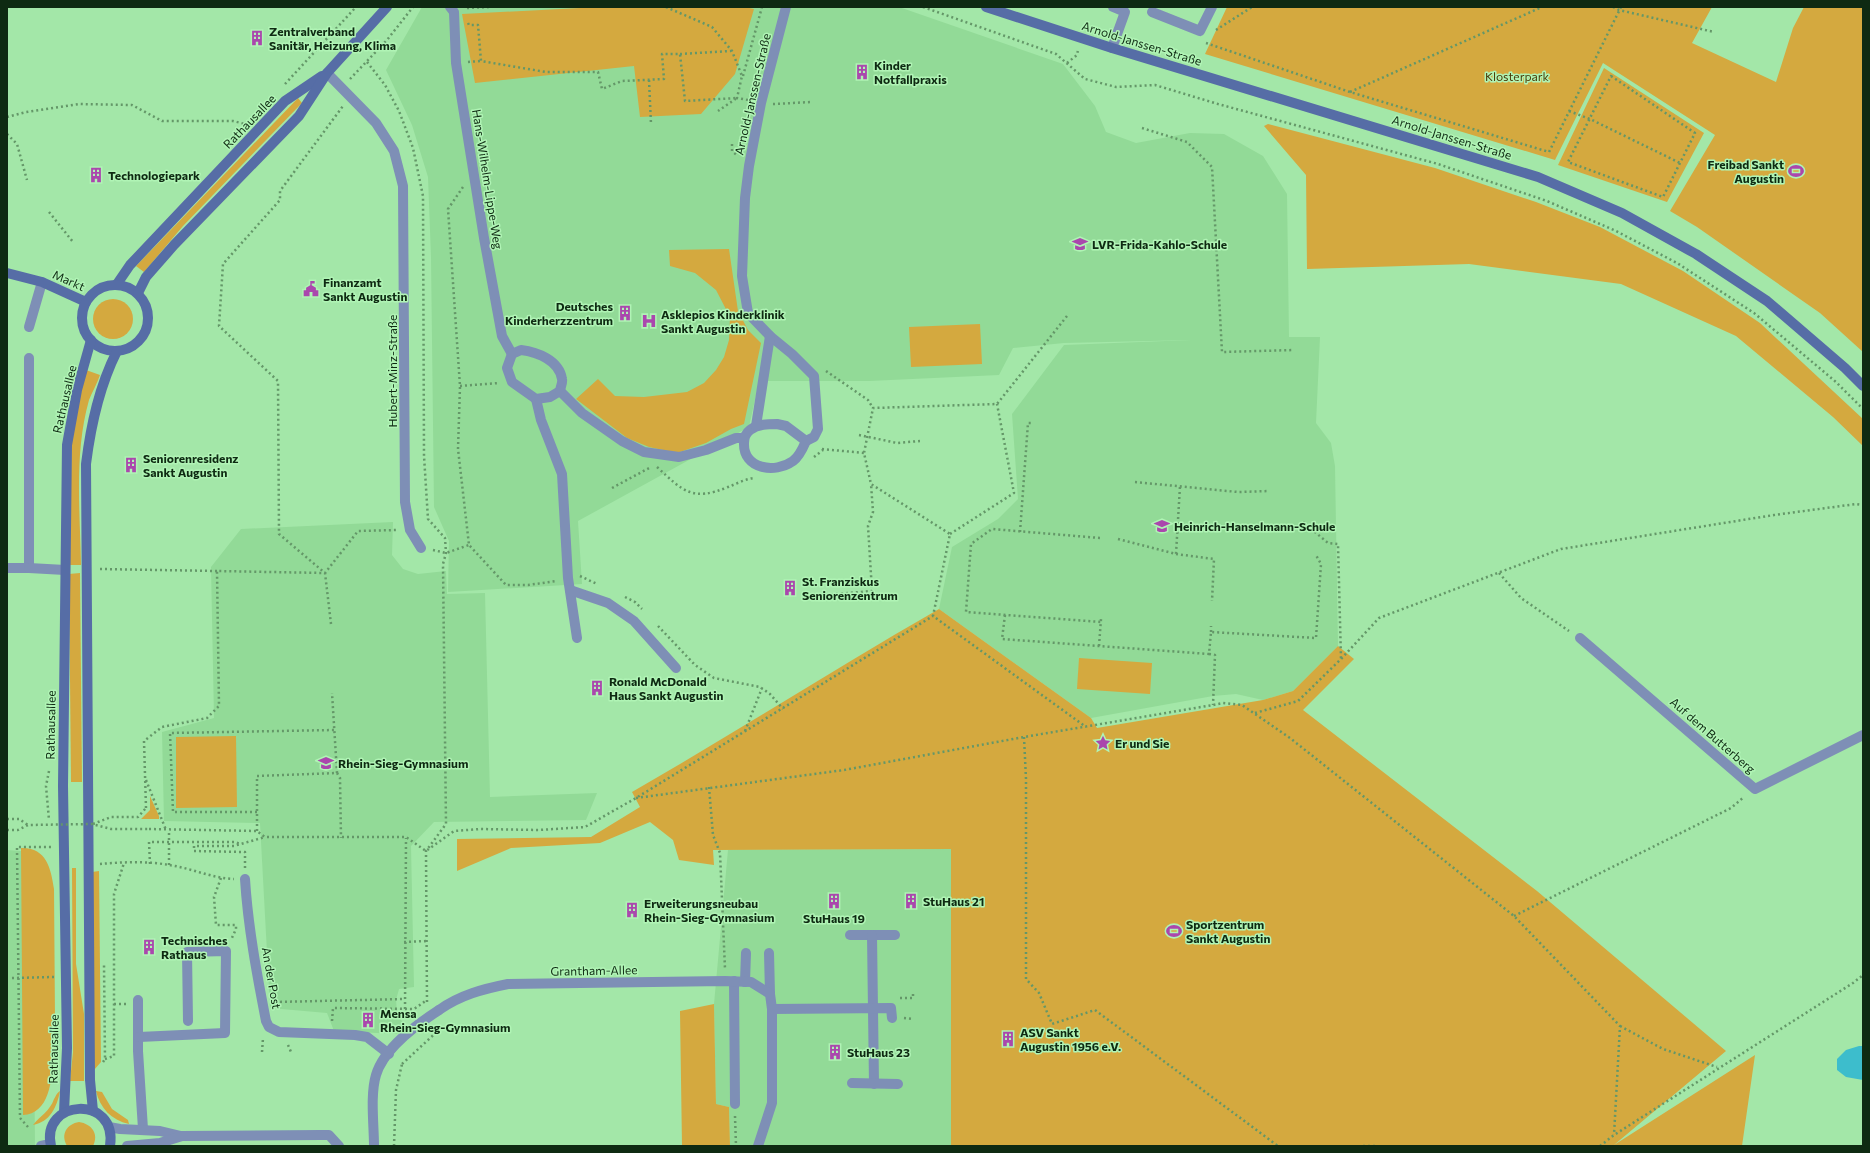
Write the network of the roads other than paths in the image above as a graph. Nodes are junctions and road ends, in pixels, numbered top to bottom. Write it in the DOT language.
graph roads {
  1 [pos="387,7"];
  2 [pos="450,7"];
  3 [pos="786,7"];
  4 [pos="986,7"];
  5 [pos="1113,7"];
  6 [pos="1212,7"];
  7 [pos="1152,12"];
  8 [pos="1112,48"];
  9 [pos="327,73"];
  10 [pos="7,273"];
  11 [pos="42,282"];
  12 [pos="117,284"];
  13 [pos="138,293"];
  14 [pos="86,302"];
  15 [pos="29,327"];
  16 [pos="770,336"];
  17 [pos="91,340"];
  18 [pos="117,351"];
  19 [pos="512,354"];
  20 [pos="29,358"];
  21 [pos="1863,386"];
  22 [pos="560,392"];
  23 [pos="536,399"];
  24 [pos="756,426"];
  25 [pos="744,438"];
  26 [pos="810,439"];
  27 [pos="421,548"];
  28 [pos="7,568"];
  29 [pos="29,568"];
  30 [pos="65,570"];
  31 [pos="570,590"];
  32 [pos="577,638"];
  33 [pos="1580,638"];
  34 [pos="676,668"];
  35 [pos="1863,735"];
  36 [pos="245,879"];
  37 [pos="895,934"];
  38 [pos="850,935"];
  39 [pos="872,935"];
  40 [pos="746,953"];
  41 [pos="769,953"];
  42 [pos="730,981"];
  43 [pos="745,982"];
  44 [pos="770,994"];
  45 [pos="138,1000"];
  46 [pos="874,1008"];
  47 [pos="891,1008"];
  48 [pos="772,1009"];
  49 [pos="188,1021"];
  50 [pos="139,1036"];
  51 [pos="389,1054"];
  52 [pos="852,1083"];
  53 [pos="874,1084"];
  54 [pos="898,1084"];
  55 [pos="735,1104"];
  56 [pos="93,1111"];
  57 [pos="64,1112"];
  58 [pos="109,1127"];
  59 [pos="144,1129"];
  60 [pos="182,1136"];
  61 [pos="262,1141"];
  62 [pos="760,1142"];
  63 [pos="47,1145"];
  64 [pos="110,1146"];
  65 [pos="127,1146"];
  66 [pos="339,1146"];
  67 [pos="374,1146"];
  1 -- 9 [label="street, Rathausallee"];
  2 -- 19 [label="street, Hans-Wilhelm-Lippe-Weg"];
  3 -- 16 [label="street, Arnold-Janssen-Straße"];
  4 -- 8 [label="street, Arnold-Janssen-Straße"];
  5 -- 8 [label="street"];
  6 -- 7 [label="street"];
  8 -- 21 [label="street, Arnold-Janssen-Straße"];
  9 -- 12 [label="street, Rathausallee"];
  9 -- 13 [label="street, Rathausallee"];
  9 -- 27 [label="street, Hubert-Minz-Straße"];
  10 -- 11 [label="street, Markt"];
  11 -- 14 [label="street, Markt"];
  11 -- 15 [label="street, Markt"];
  12 -- 13 [label="street"];
  12 -- 14 [label="street"];
  13 -- 18 [label="street"];
  14 -- 17 [label="street"];
  16 -- 24 [label="street"];
  16 -- 26 [label="street, Arnold-Janssen-Straße"];
  17 -- 18 [label="street"];
  17 -- 30 [label="street, Rathausallee"];
  18 -- 56 [label="street"];
  19 -- 22 [label="street"];
  19 -- 23 [label="street"];
  20 -- 29 [label="street"];
  22 -- 23 [label="street"];
  22 -- 25 [label="street"];
  23 -- 31 [label="street"];
  24 -- 25 [label="street"];
  24 -- 26 [label="street"];
  25 -- 26 [label="street, Arnold-Janssen-Straße"];
  28 -- 29 [label="street"];
  29 -- 30 [label="street"];
  30 -- 57 [label="street, Rathausallee"];
  31 -- 32 [label="street"];
  31 -- 34 [label="street"];
  33 -- 35 [label="street, Auf dem Butterberg"];
  36 -- 51 [label="street, An der Post"];
  37 -- 39 [label="street"];
  38 -- 39 [label="street"];
  39 -- 46 [label="street"];
  40 -- 43 [label="street"];
  41 -- 44 [label="street"];
  42 -- 43 [label="street, Grantham-Allee"];
  42 -- 51 [label="street, Grantham-Allee"];
  42 -- 55 [label="street"];
  43 -- 44 [label="street, Grantham-Allee"];
  44 -- 48 [label="street"];
  45 -- 50 [label="street"];
  46 -- 47 [label="street"];
  46 -- 48 [label="street"];
  46 -- 53 [label="street"];
  48 -- 62 [label="street"];
  49 -- 50 [label="street"];
  50 -- 59 [label="street"];
  51 -- 67 [label="street, Grantham-Allee"];
  52 -- 53 [label="street"];
  53 -- 54 [label="street"];
  56 -- 57 [label="street"];
  56 -- 58 [label="street"];
  57 -- 63 [label="street"];
  58 -- 59 [label="street"];
  58 -- 64 [label="street"];
  59 -- 60 [label="street"];
  60 -- 61 [label="street"];
  60 -- 65 [label="street"];
  61 -- 66 [label="street"];
}
